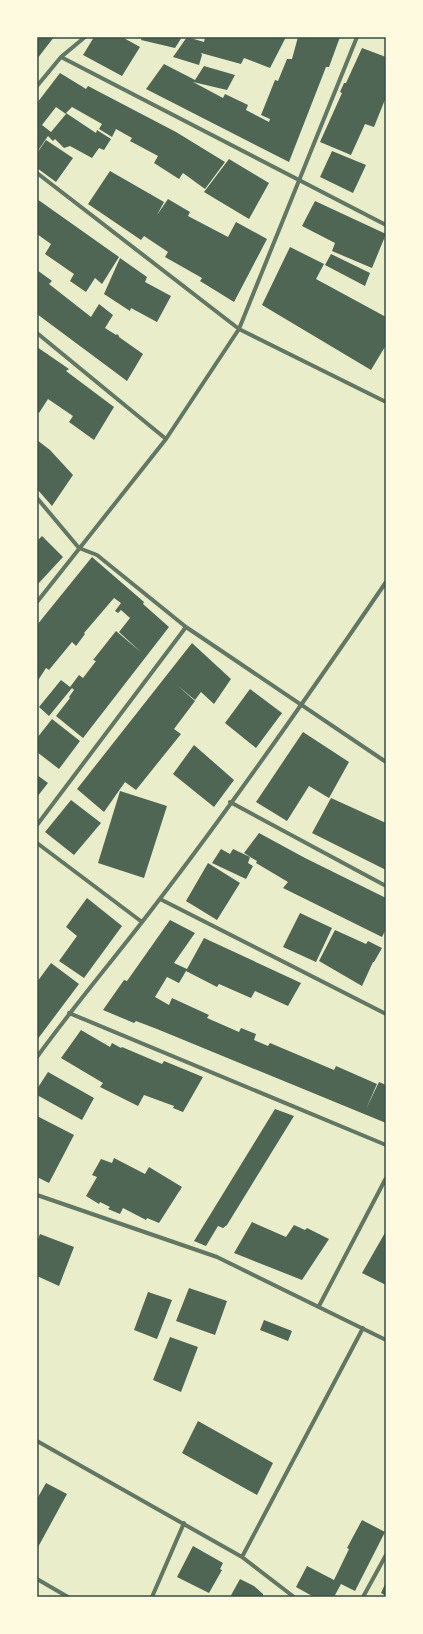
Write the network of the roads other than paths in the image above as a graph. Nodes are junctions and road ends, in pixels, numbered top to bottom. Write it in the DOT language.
graph roads {
  1 [pos="85,37"];
  2 [pos="357,37"];
  3 [pos="61,57"];
  4 [pos="37,86"];
  5 [pos="37,173"];
  6 [pos="300,180"];
  7 [pos="386,225"];
  8 [pos="239,329"];
  9 [pos="37,333"];
  10 [pos="386,402"];
  11 [pos="166,439"];
  12 [pos="37,498"];
  13 [pos="79,548"];
  14 [pos="386,582"];
  15 [pos="37,602"];
  16 [pos="186,627"];
  17 [pos="301,706"];
  18 [pos="386,762"];
  19 [pos="230,802"];
  20 [pos="37,825"];
  21 [pos="37,843"];
  22 [pos="386,886"];
  23 [pos="160,899"];
  24 [pos="142,922"];
  25 [pos="69,1013"];
  26 [pos="386,1014"];
  27 [pos="37,1057"];
  28 [pos="386,1145"];
  29 [pos="386,1178"];
  30 [pos="37,1195"];
  31 [pos="319,1306"];
  32 [pos="363,1328"];
  33 [pos="386,1340"];
  34 [pos="37,1441"];
  35 [pos="184,1523"];
  36 [pos="386,1555"];
  37 [pos="242,1557"];
  38 [pos="37,1579"];
  39 [pos="68,1597"];
  40 [pos="152,1597"];
  41 [pos="294,1597"];
  42 [pos="363,1597"];
  1 -- 3 [label="street"];
  2 -- 6 [label="street"];
  3 -- 4 [label="street"];
  3 -- 6 [label="street"];
  5 -- 8 [label="street"];
  6 -- 7 [label="street"];
  6 -- 8 [label="street"];
  8 -- 10 [label="street"];
  8 -- 11 [label="street"];
  9 -- 11 [label="street"];
  11 -- 13 [label="street"];
  12 -- 13 [label="street"];
  13 -- 15 [label="street"];
  13 -- 16 [label="street"];
  14 -- 17 [label="street"];
  16 -- 17 [label="street"];
  16 -- 20 [label="street"];
  17 -- 18 [label="street"];
  17 -- 19 [label="street"];
  19 -- 22 [label="street"];
  19 -- 23 [label="street"];
  21 -- 24 [label="street"];
  23 -- 24 [label="street"];
  23 -- 26 [label="street"];
  24 -- 25 [label="street"];
  25 -- 27 [label="street"];
  25 -- 28 [label="street"];
  29 -- 31 [label="street"];
  30 -- 31 [label="street"];
  31 -- 32 [label="street"];
  32 -- 33 [label="street"];
  32 -- 37 [label="street"];
  34 -- 35 [label="street"];
  35 -- 37 [label="street"];
  35 -- 40 [label="street"];
  36 -- 42 [label="street"];
  37 -- 41 [label="street"];
  38 -- 39 [label="street"];
}
